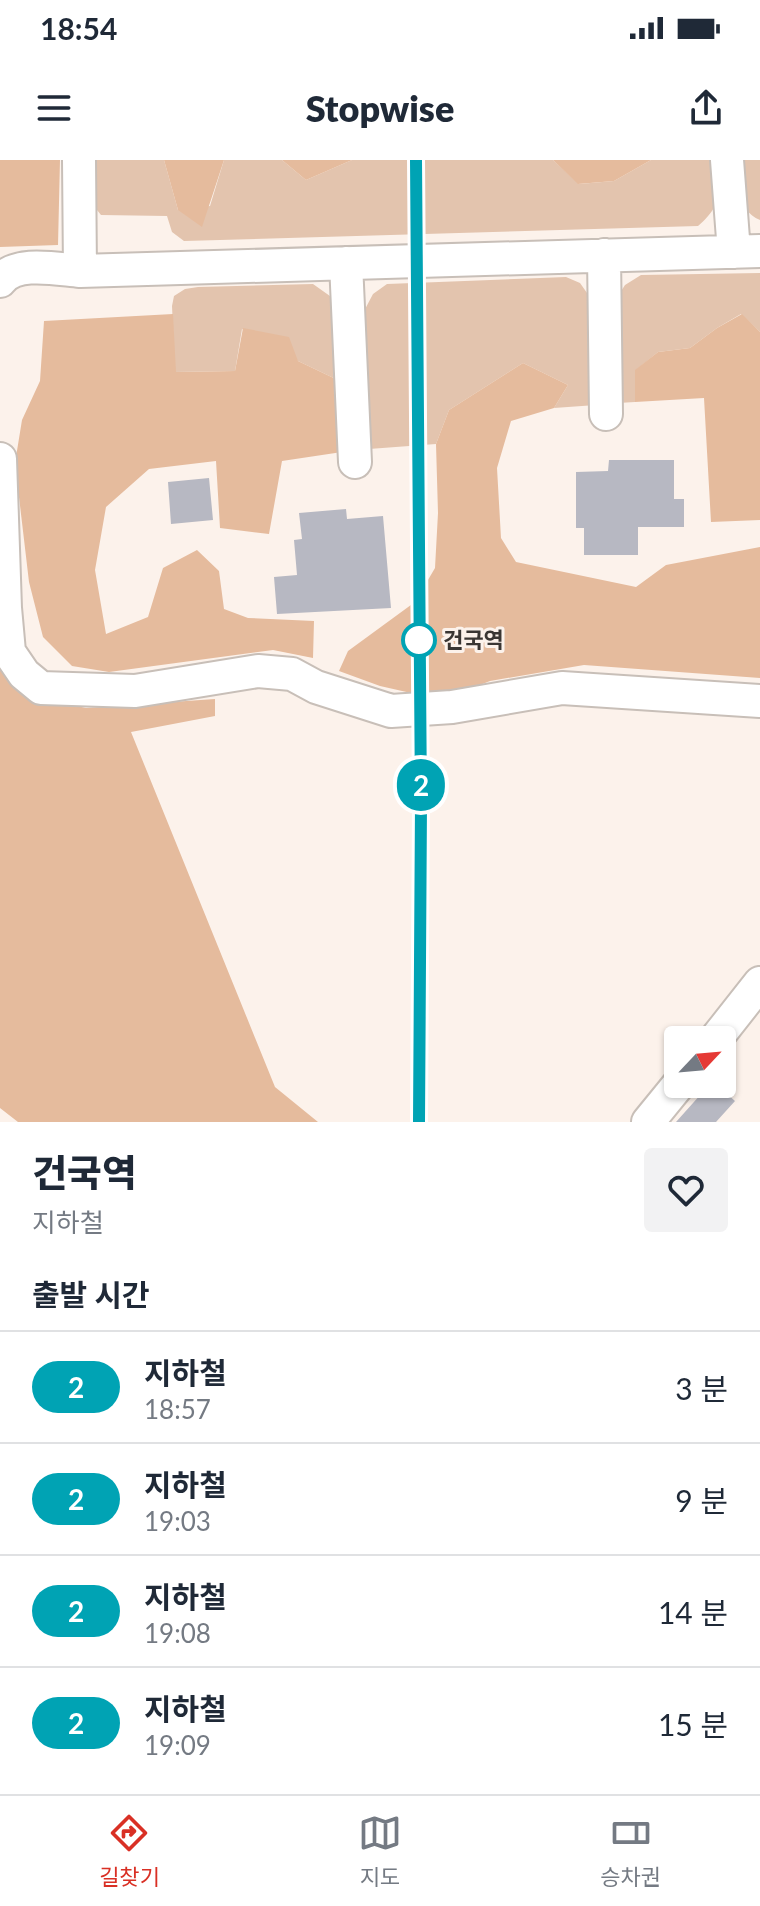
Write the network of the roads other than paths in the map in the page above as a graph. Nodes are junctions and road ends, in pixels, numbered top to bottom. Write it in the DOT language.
graph roads {
  1 [pos="79,160"];
  2 [pos="727,160"];
  3 [pos="747,251"];
  4 [pos="604,255"];
  5 [pos="346,263"];
  6 [pos="80,271"];
  7 [pos="0,281"];
  8 [pos="606,414"];
  9 [pos="0,459"];
  10 [pos="355,462"];
  11 [pos="760,701"];
  12 [pos="760,983"];
  13 [pos="726,1026"];
  14 [pos="668,1098"];
  15 [pos="648,1122"];
  1 -- 6 [label="street"];
  2 -- 3 [label="street"];
  3 -- 4 [label="street"];
  4 -- 5 [label="street"];
  4 -- 8 [label="street"];
  5 -- 6 [label="street"];
  5 -- 10 [label="street"];
  6 -- 7 [label="street"];
  9 -- 11 [label="street"];
  12 -- 13 [label="street"];
  14 -- 15 [label="street"];
}
